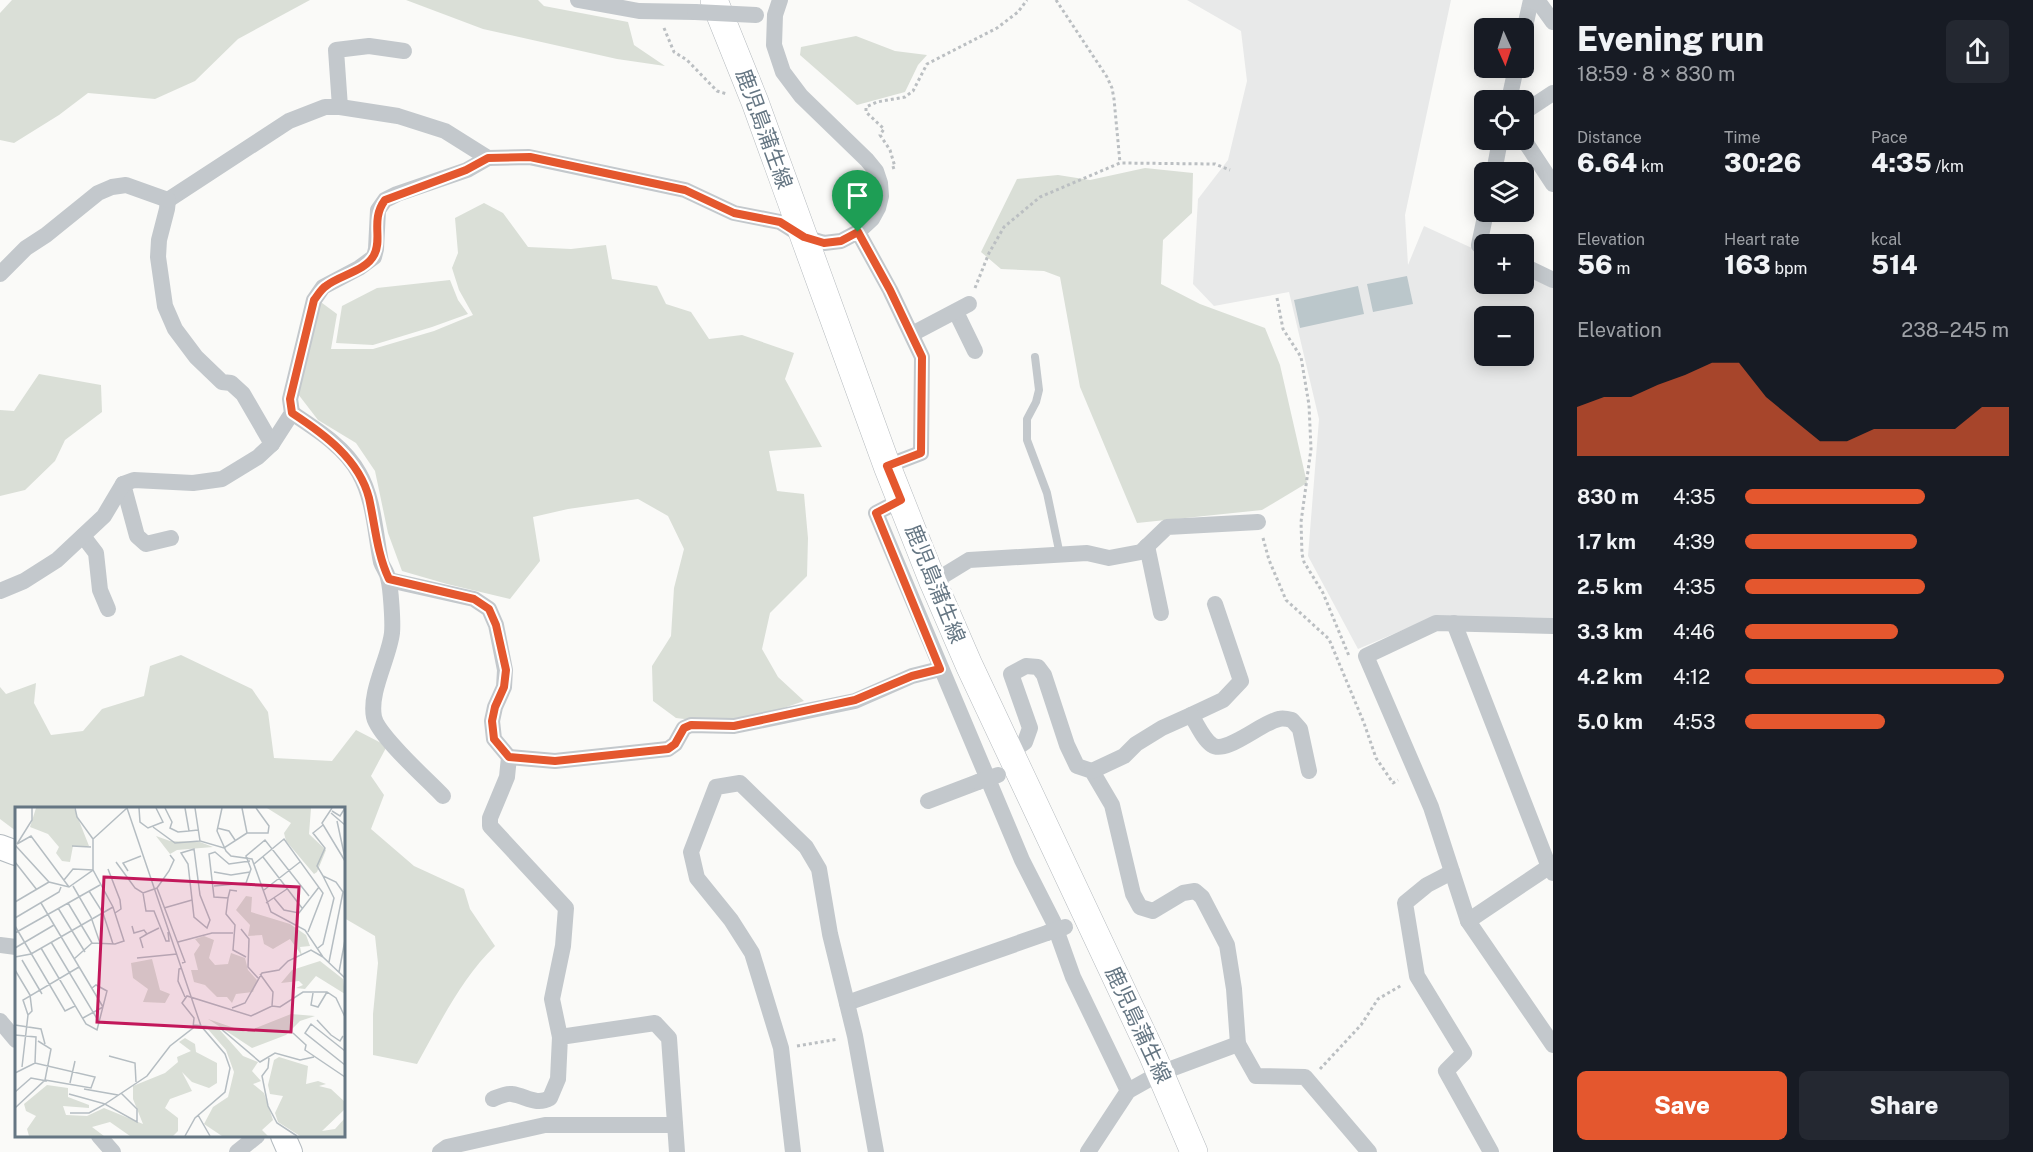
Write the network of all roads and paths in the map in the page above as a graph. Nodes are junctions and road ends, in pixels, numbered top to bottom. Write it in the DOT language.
graph roads {
  1 [pos="578,0"];
  2 [pos="1027,0"];
  3 [pos="1056,0"];
  4 [pos="1533,0"];
  5 [pos="704,6"];
  6 [pos="777,8"];
  7 [pos="658,12"];
  8 [pos="1528,18"];
  9 [pos="1553,22"];
  10 [pos="404,51"];
  11 [pos="1553,93"];
  12 [pos="729,95"];
  13 [pos="1534,105"];
  14 [pos="340,107"];
  15 [pos="1531,150"];
  16 [pos="488,158"];
  17 [pos="1120,163"];
  18 [pos="1230,170"];
  19 [pos="876,171"];
  20 [pos="1553,184"];
  21 [pos="168,200"];
  22 [pos="858,232"];
  23 [pos="804,237"];
  24 [pos="1534,271"];
  25 [pos="0,274"];
  26 [pos="1553,280"];
  27 [pos="1277,298"];
  28 [pos="962,308"];
  29 [pos="912,334"];
  30 [pos="975,351"];
  31 [pos="1035,357"];
  32 [pos="292,413"];
  33 [pos="272,444"];
  34 [pos="887,466"];
  35 [pos="123,484"];
  36 [pos="901,500"];
  37 [pos="1258,522"];
  38 [pos="83,536"];
  39 [pos="171,538"];
  40 [pos="1147,546"];
  41 [pos="1060,555"];
  42 [pos="389,579"];
  43 [pos="933,582"];
  44 [pos="0,591"];
  45 [pos="1215,604"];
  46 [pos="108,609"];
  47 [pos="1161,613"];
  48 [pos="1454,623"];
  49 [pos="1553,626"];
  50 [pos="1351,659"];
  51 [pos="940,669"];
  52 [pos="1191,715"];
  53 [pos="509,757"];
  54 [pos="1008,765"];
  55 [pos="1092,771"];
  56 [pos="1309,771"];
  57 [pos="1401,778"];
  58 [pos="443,796"];
  59 [pos="928,801"];
  60 [pos="0,847"];
  61 [pos="15,853"];
  62 [pos="1552,868"];
  63 [pos="1452,872"];
  64 [pos="1468,921"];
  65 [pos="1077,922"];
  66 [pos="0,945"];
  67 [pos="15,947"];
  68 [pos="1417,976"];
  69 [pos="848,1003"];
  70 [pos="0,1021"];
  71 [pos="855,1036"];
  72 [pos="560,1037"];
  73 [pos="15,1039"];
  74 [pos="1238,1044"];
  75 [pos="1553,1046"];
  76 [pos="781,1048"];
  77 [pos="1160,1073"];
  78 [pos="1305,1077"];
  79 [pos="1128,1091"];
  80 [pos="493,1099"];
  81 [pos="675,1125"];
  82 [pos="100,1137"];
  83 [pos="256,1137"];
  84 [pos="283,1137"];
  85 [pos="113,1152"];
  86 [pos="237,1152"];
  87 [pos="290,1152"];
  88 [pos="440,1152"];
  89 [pos="677,1152"];
  90 [pos="793,1152"];
  91 [pos="876,1152"];
  92 [pos="1088,1152"];
  93 [pos="1194,1152"];
  94 [pos="1370,1152"];
  95 [pos="1491,1152"];
  1 -- 7 [label="street"];
  2 -- 19 [label="path"];
  3 -- 17 [label="path"];
  4 -- 8 [label="street"];
  4 -- 9 [label="street"];
  5 -- 6 [label="street, bridge"];
  5 -- 7 [label="street"];
  5 -- 23 [label="main road, 鹿児島蒲生線"];
  6 -- 19 [label="street"];
  7 -- 12 [label="path"];
  10 -- 14 [label="street"];
  11 -- 13 [label="street"];
  14 -- 16 [label="street"];
  14 -- 21 [label="street"];
  15 -- 20 [label="street"];
  16 -- 23 [label="street"];
  16 -- 32 [label="street"];
  17 -- 18 [label="path"];
  17 -- 28 [label="path"];
  19 -- 22 [label="street"];
  21 -- 25 [label="street"];
  21 -- 33 [label="street"];
  22 -- 23 [label="street"];
  22 -- 29 [label="street"];
  23 -- 34 [label="main road, 鹿児島蒲生線"];
  24 -- 26 [label="street"];
  27 -- 50 [label="path"];
  28 -- 29 [label="street"];
  28 -- 30 [label="street"];
  29 -- 34 [label="street"];
  31 -- 41 [label="lane"];
  32 -- 33 [label="street"];
  32 -- 42 [label="street"];
  33 -- 35 [label="street"];
  34 -- 36 [label="main road, 鹿児島蒲生線"];
  35 -- 38 [label="street"];
  35 -- 39 [label="street"];
  36 -- 43 [label="main road, 鹿児島蒲生線"];
  36 -- 51 [label="street"];
  37 -- 40 [label="street"];
  37 -- 57 [label="path"];
  38 -- 44 [label="street"];
  38 -- 46 [label="street"];
  40 -- 41 [label="street"];
  40 -- 47 [label="street"];
  41 -- 43 [label="street"];
  42 -- 53 [label="street"];
  42 -- 58 [label="street"];
  43 -- 54 [label="main road, 鹿児島蒲生線"];
  45 -- 52 [label="street"];
  48 -- 49 [label="street"];
  48 -- 62 [label="street"];
  48 -- 63 [label="street"];
  51 -- 53 [label="street"];
  51 -- 79 [label="street"];
  52 -- 55 [label="street"];
  52 -- 56 [label="street"];
  53 -- 72 [label="street"];
  54 -- 55 [label="street"];
  54 -- 59 [label="street, bridge"];
  54 -- 65 [label="main road, 鹿児島蒲生線"];
  55 -- 74 [label="street"];
  60 -- 61 [label="street"];
  62 -- 64 [label="street"];
  63 -- 64 [label="street"];
  63 -- 68 [label="street"];
  64 -- 75 [label="street"];
  65 -- 69 [label="street, bridge"];
  65 -- 77 [label="main road, 鹿児島蒲生線"];
  66 -- 67 [label="street"];
  68 -- 78 [label="path"];
  68 -- 95 [label="street"];
  69 -- 71 [label="street"];
  69 -- 76 [label="street"];
  70 -- 73 [label="street"];
  71 -- 76 [label="path"];
  71 -- 91 [label="street"];
  72 -- 80 [label="street"];
  72 -- 81 [label="street"];
  74 -- 77 [label="street"];
  74 -- 78 [label="street"];
  76 -- 90 [label="street"];
  77 -- 79 [label="street"];
  77 -- 93 [label="main road, 鹿児島蒲生線"];
  78 -- 94 [label="street"];
  79 -- 92 [label="street"];
  81 -- 88 [label="street"];
  81 -- 89 [label="street"];
  82 -- 85 [label="street"];
  83 -- 86 [label="street"];
  84 -- 87 [label="street"];
}
